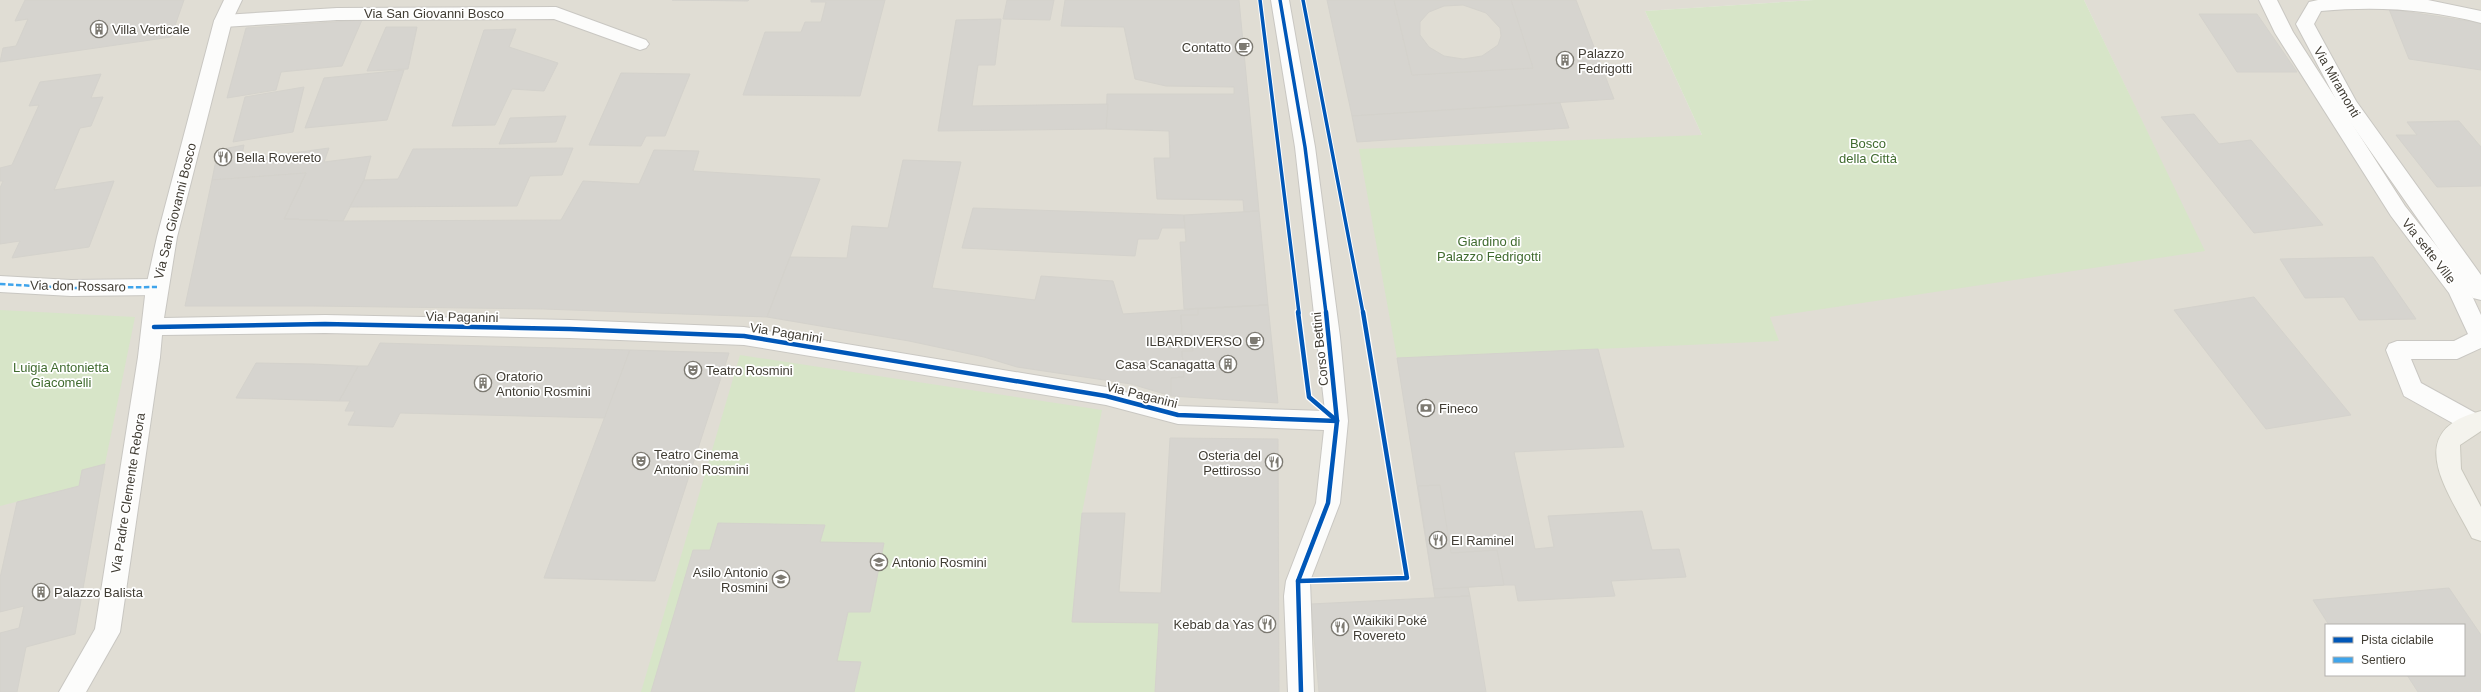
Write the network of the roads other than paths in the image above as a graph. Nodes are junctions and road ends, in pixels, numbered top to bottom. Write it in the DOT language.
graph roads {
  1 [pos="233,0"];
  2 [pos="1280,0"];
  3 [pos="2268,0"];
  4 [pos="2481,17"];
  5 [pos="223,21"];
  6 [pos="640,44"];
  7 [pos="0,284"];
  8 [pos="157,286"];
  9 [pos="2481,292"];
  10 [pos="2477,316"];
  11 [pos="154,327"];
  12 [pos="149,356"];
  13 [pos="1337,421"];
  14 [pos="2477,422"];
  15 [pos="2481,530"];
  16 [pos="72,692"];
  17 [pos="1300,692"];
  1 -- 5 [label="street, Via San Giovanni Bosco"];
  2 -- 13 [label="street, Corso Bettini"];
  3 -- 10 [label="street, Via sette Ville"];
  4 -- 9 [label="street, Via Miramonti"];
  5 -- 6 [label="street, Via San Giovanni Bosco"];
  5 -- 8 [label="street, Via San Giovanni Bosco"];
  7 -- 8 [label="street, Via don Rossaro"];
  8 -- 11 [label="street, Via San Giovanni Bosco"];
  10 -- 14 [label="street, Via sette Ville"];
  11 -- 12 [label="street, Via San Giovanni Bosco"];
  11 -- 13 [label="street, Via Paganini"];
  12 -- 16 [label="street, Via Padre Clemente Rebora"];
  13 -- 17 [label="street, Corso Bettini"];
  14 -- 15 [label="main road"];
}
